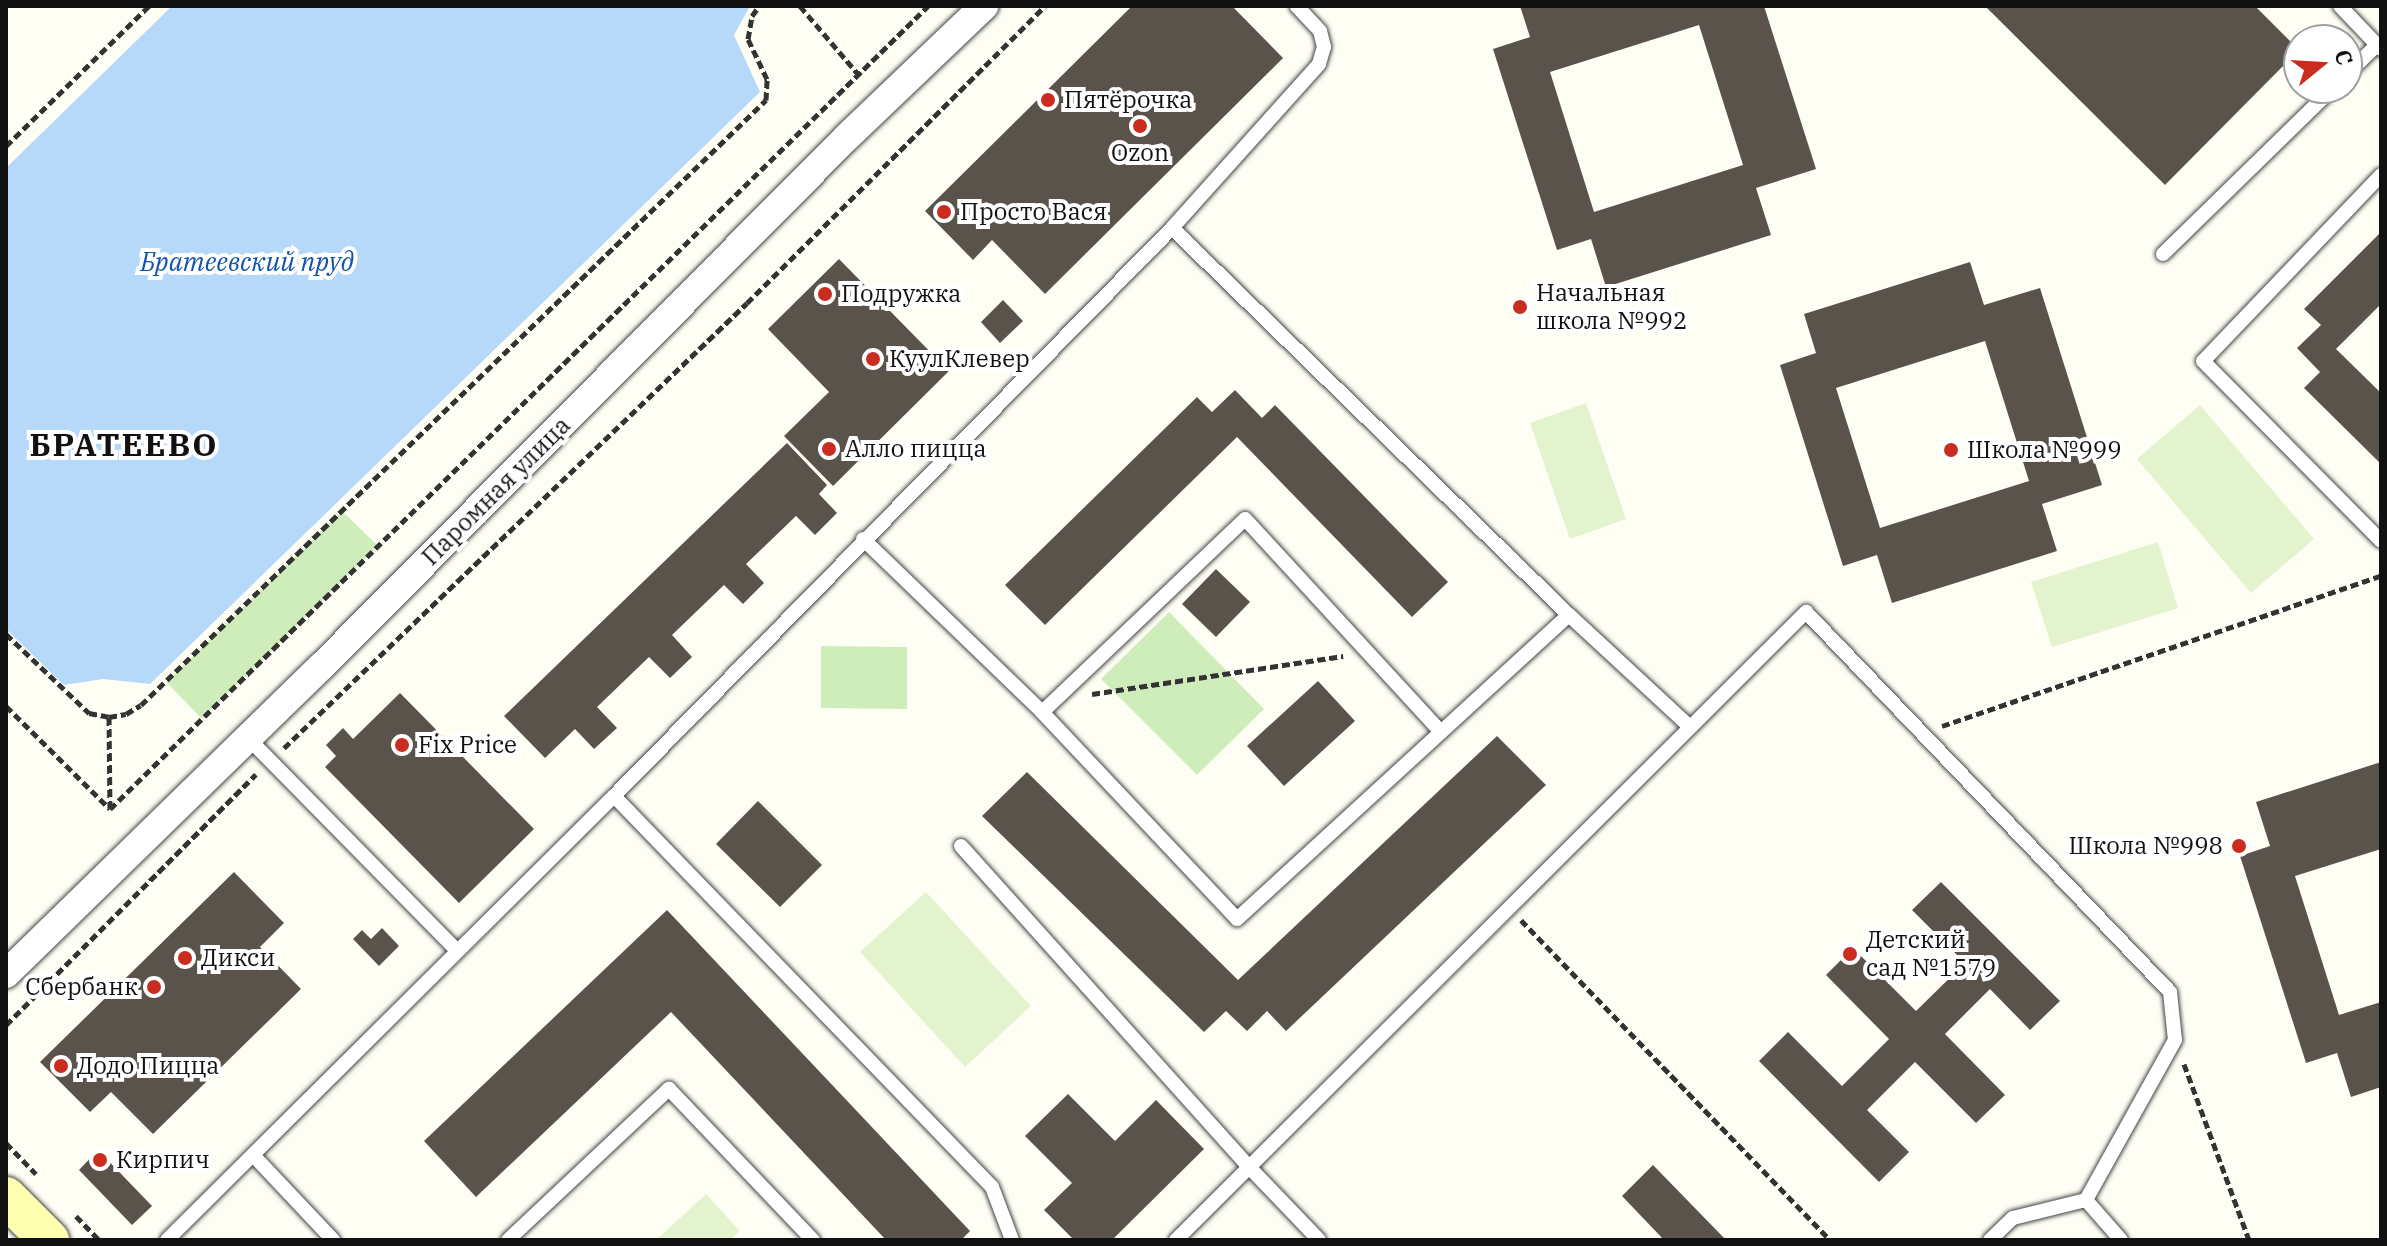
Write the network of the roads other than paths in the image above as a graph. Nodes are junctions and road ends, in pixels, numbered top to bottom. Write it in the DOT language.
graph roads {
  1 [pos="984,6"];
  2 [pos="1297,6"];
  3 [pos="2340,6"];
  4 [pos="2379,47"];
  5 [pos="2363,60"];
  6 [pos="2317,104"];
  7 [pos="2381,175"];
  8 [pos="1172,228"];
  9 [pos="2163,254"];
  10 [pos="863,539"];
  11 [pos="2381,541"];
  12 [pos="1569,615"];
  13 [pos="1042,712"];
  14 [pos="1690,727"];
  15 [pos="1441,732"];
  16 [pos="247,737"];
  17 [pos="614,796"];
  18 [pos="961,846"];
  19 [pos="457,951"];
  20 [pos="6,974"];
  21 [pos="253,1155"];
  22 [pos="1249,1167"];
  23 [pos="2086,1200"];
  24 [pos="167,1240"];
  25 [pos="333,1240"];
  26 [pos="508,1240"];
  27 [pos="813,1240"];
  28 [pos="1012,1240"];
  29 [pos="1176,1240"];
  30 [pos="1319,1240"];
  31 [pos="1990,1240"];
  32 [pos="2121,1240"];
  1 -- 16 [label="street, Паромная улица"];
  2 -- 8 [label="lane"];
  3 -- 4 [label="lane"];
  4 -- 5 [label="lane"];
  6 -- 9 [label="lane"];
  7 -- 11 [label="lane"];
  8 -- 10 [label="lane"];
  8 -- 12 [label="lane"];
  10 -- 13 [label="lane"];
  10 -- 17 [label="lane"];
  12 -- 14 [label="lane"];
  12 -- 15 [label="lane"];
  13 -- 15 [label="lane"];
  13 -- 15 [label="lane"];
  14 -- 22 [label="lane"];
  14 -- 23 [label="lane"];
  16 -- 19 [label="lane"];
  16 -- 20 [label="street, Паромная улица"];
  17 -- 19 [label="lane"];
  17 -- 28 [label="lane"];
  18 -- 22 [label="lane"];
  19 -- 21 [label="lane"];
  21 -- 24 [label="lane"];
  21 -- 25 [label="lane"];
  22 -- 29 [label="lane"];
  22 -- 30 [label="lane"];
  23 -- 31 [label="lane"];
  23 -- 32 [label="lane"];
  26 -- 27 [label="lane"];
}
